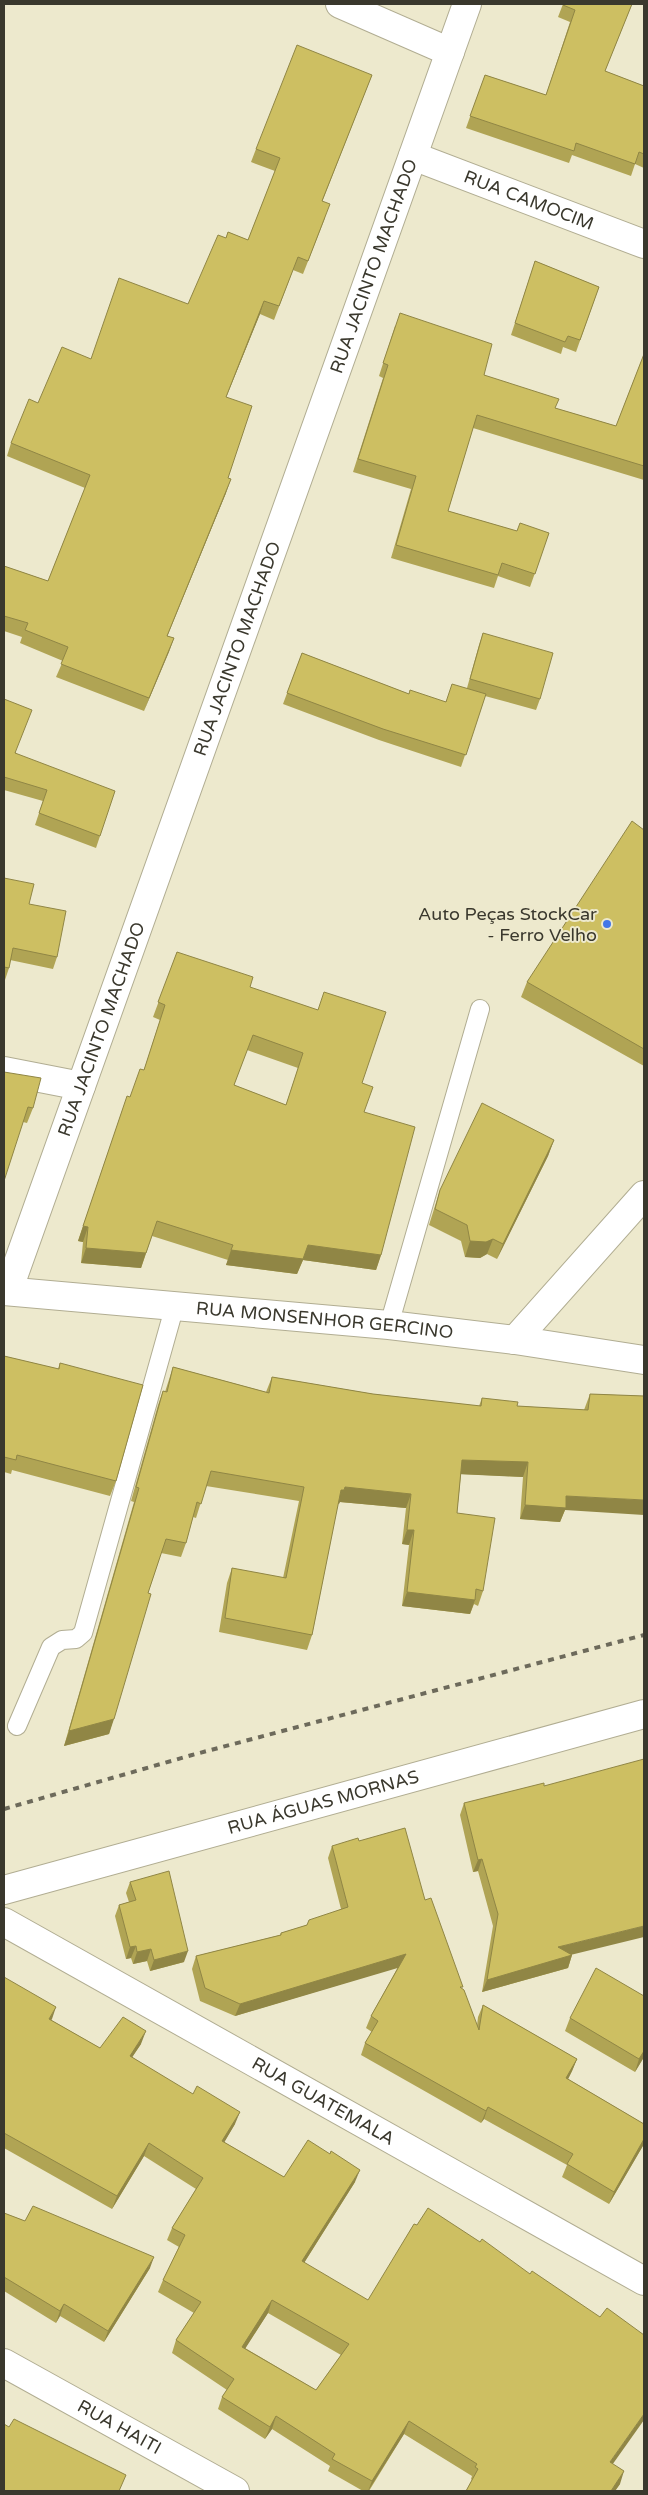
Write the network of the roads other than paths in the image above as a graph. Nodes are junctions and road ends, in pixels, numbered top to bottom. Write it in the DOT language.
graph roads {
  1 [pos="340,4"];
  2 [pos="467,4"];
  3 [pos="450,52"];
  4 [pos="413,156"];
  5 [pos="644,244"];
  6 [pos="480,1009"];
  7 [pos="4,1071"];
  8 [pos="81,1086"];
  9 [pos="644,1195"];
  10 [pos="6,1291"];
  11 [pos="175,1305"];
  12 [pos="389,1325"];
  13 [pos="515,1340"];
  14 [pos="644,1360"];
  15 [pos="644,1714"];
  16 [pos="17,1726"];
  17 [pos="4,1890"];
  18 [pos="4,1922"];
  19 [pos="644,2281"];
  20 [pos="4,2363"];
  21 [pos="235,2491"];
  1 -- 3 [label="street"];
  2 -- 3 [label="street, RUA JACINTO MACHADO"];
  3 -- 4 [label="street, RUA JACINTO MACHADO"];
  4 -- 5 [label="street, RUA CAMOCIM"];
  4 -- 8 [label="street, RUA JACINTO MACHADO"];
  6 -- 12 [label="lane"];
  7 -- 8 [label="street"];
  8 -- 10 [label="street, RUA JACINTO MACHADO"];
  9 -- 13 [label="street"];
  10 -- 11 [label="street, RUA MONSENHOR GERCINO"];
  11 -- 12 [label="street, RUA MONSENHOR GERCINO"];
  11 -- 16 [label="lane"];
  12 -- 13 [label="street, RUA MONSENHOR GERCINO"];
  13 -- 14 [label="street, RUA MONSENHOR GERCINO"];
  15 -- 17 [label="street, RUA ÁGUAS MORNAS"];
  18 -- 19 [label="street, RUA GUATEMALA"];
  20 -- 21 [label="street, RUA HAITI"];
}
